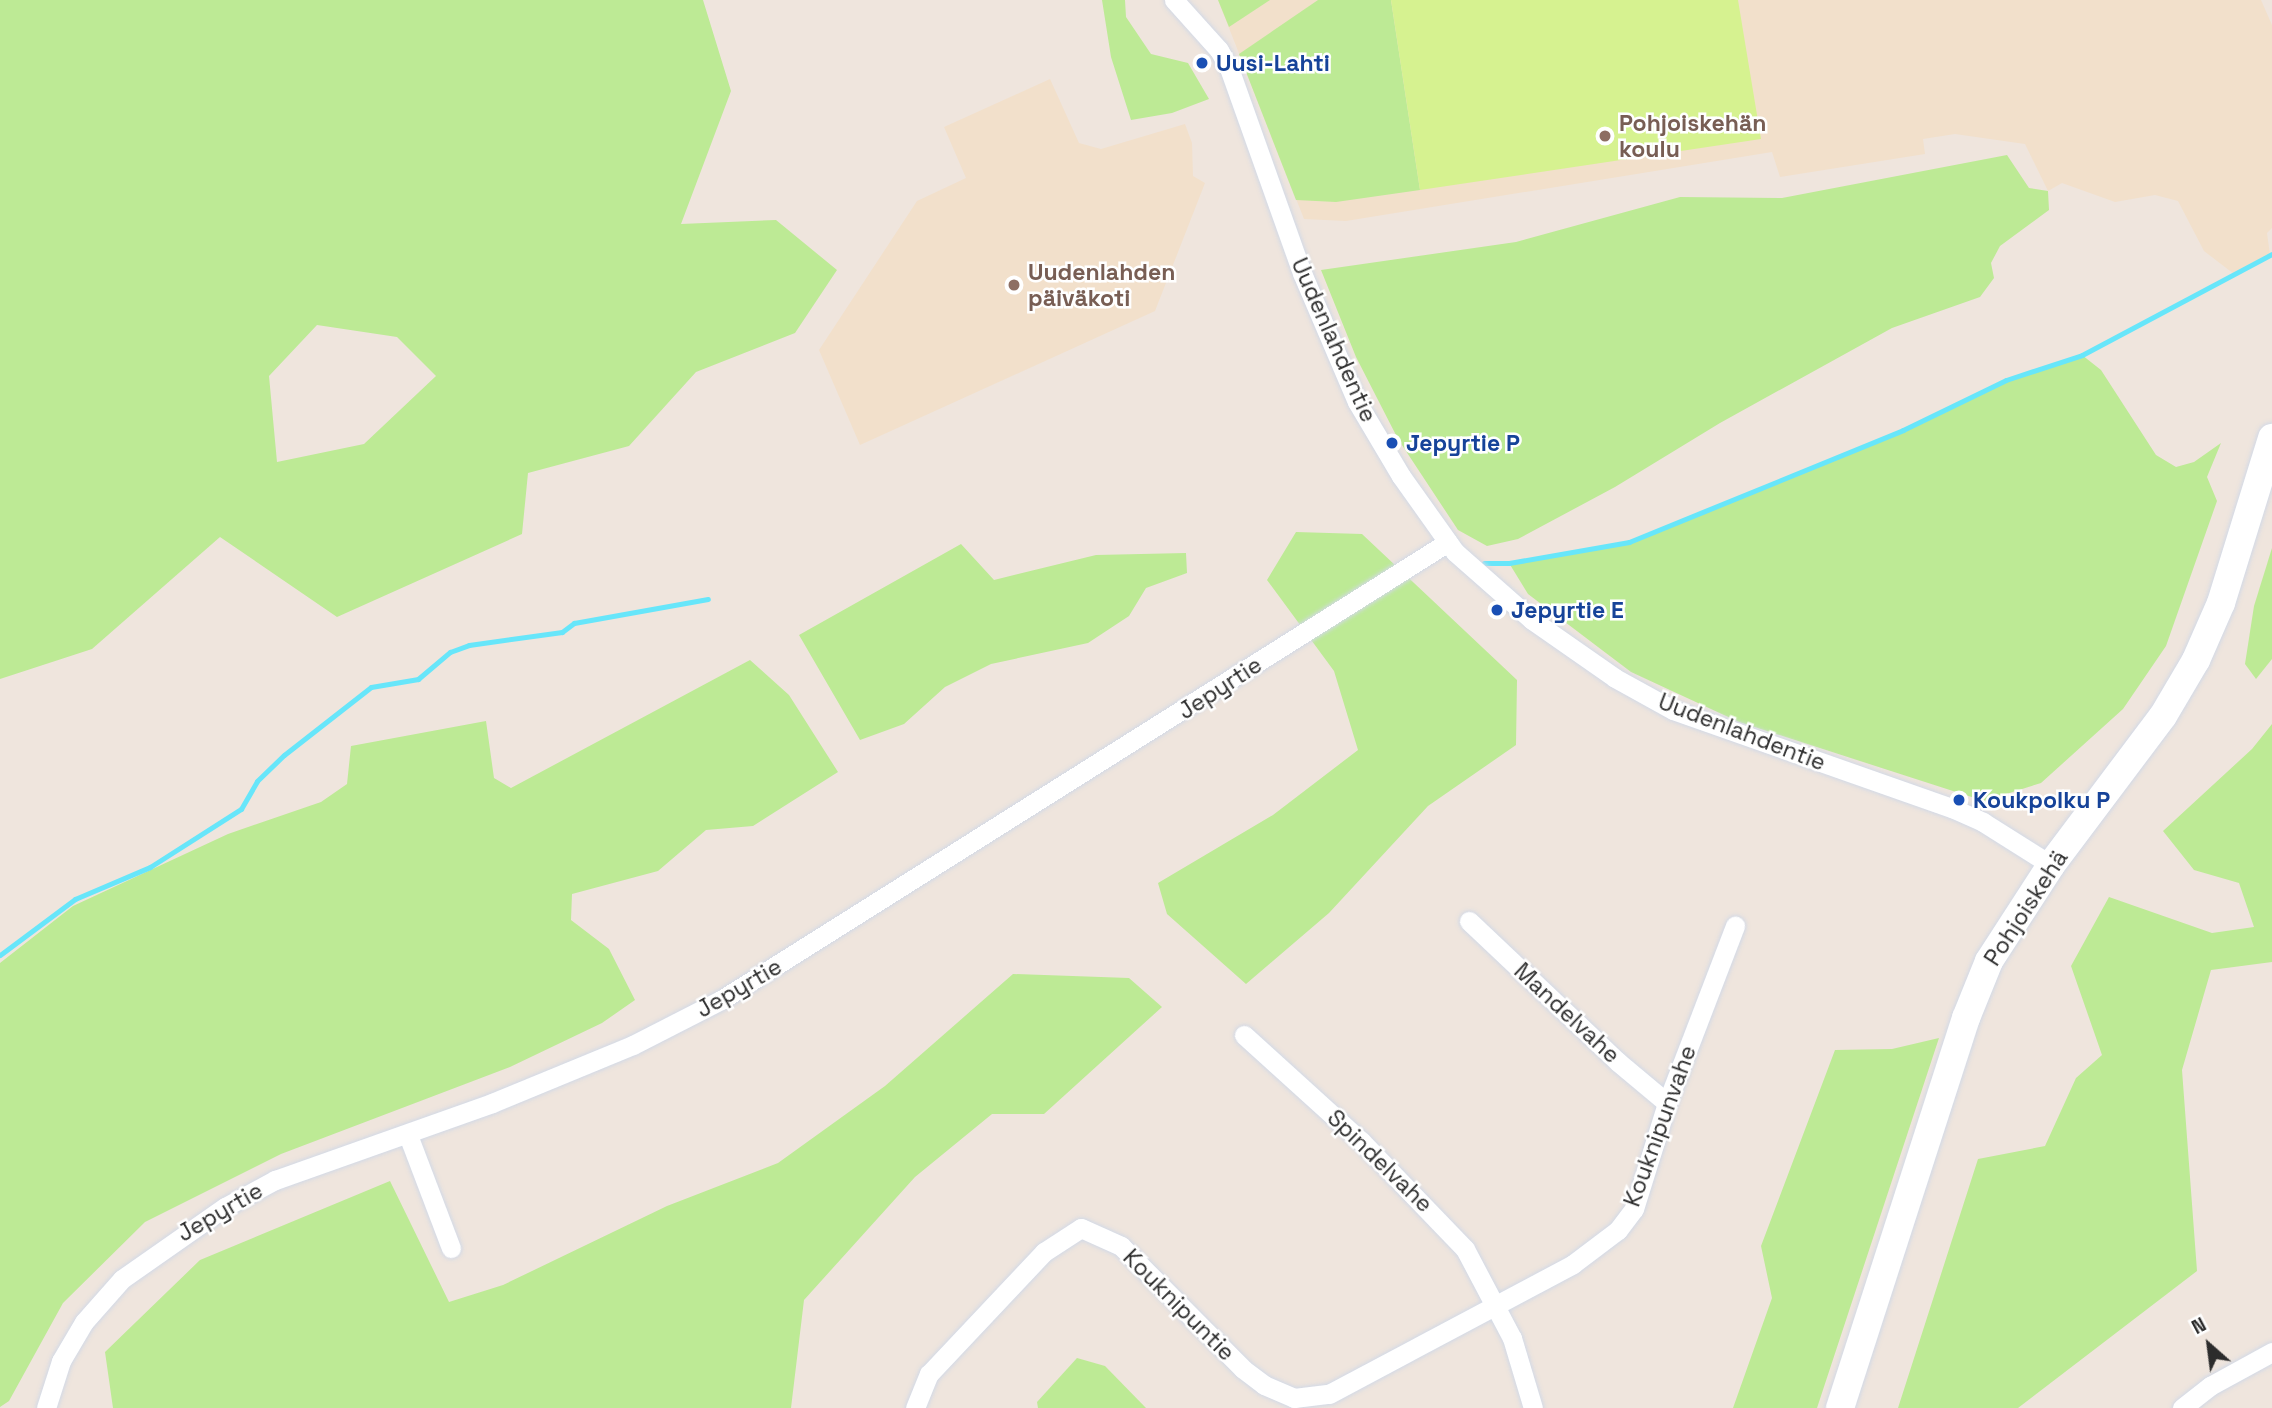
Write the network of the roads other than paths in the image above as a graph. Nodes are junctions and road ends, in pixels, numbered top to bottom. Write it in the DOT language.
graph roads {
  1 [pos="1174,0"];
  2 [pos="2272,438"];
  3 [pos="1448,542"];
  4 [pos="2051,865"];
  5 [pos="1469,921"];
  6 [pos="1734,926"];
  7 [pos="1244,1035"];
  8 [pos="1667,1103"];
  9 [pos="408,1135"];
  10 [pos="451,1248"];
  11 [pos="1496,1303"];
  12 [pos="2272,1352"];
  13 [pos="46,1408"];
  14 [pos="915,1408"];
  15 [pos="1532,1408"];
  16 [pos="1840,1408"];
  17 [pos="2182,1408"];
  1 -- 3 [label="street, Uudenlahdentie"];
  2 -- 4 [label="main road, Pohjoiskehä"];
  3 -- 4 [label="street, Uudenlahdentie"];
  3 -- 9 [label="street, Jepyrtie"];
  4 -- 16 [label="main road, Pohjoiskehä"];
  5 -- 8 [label="street, Mandelvahe"];
  6 -- 8 [label="street, Kouknipunvahe"];
  7 -- 11 [label="street, Spindelvahe"];
  8 -- 11 [label="street, Kouknipunvahe"];
  9 -- 10 [label="street"];
  9 -- 13 [label="street, Jepyrtie"];
  11 -- 14 [label="street, Kouknipuntie"];
  11 -- 15 [label="street, Spindelvahe"];
  12 -- 17 [label="street"];
}
